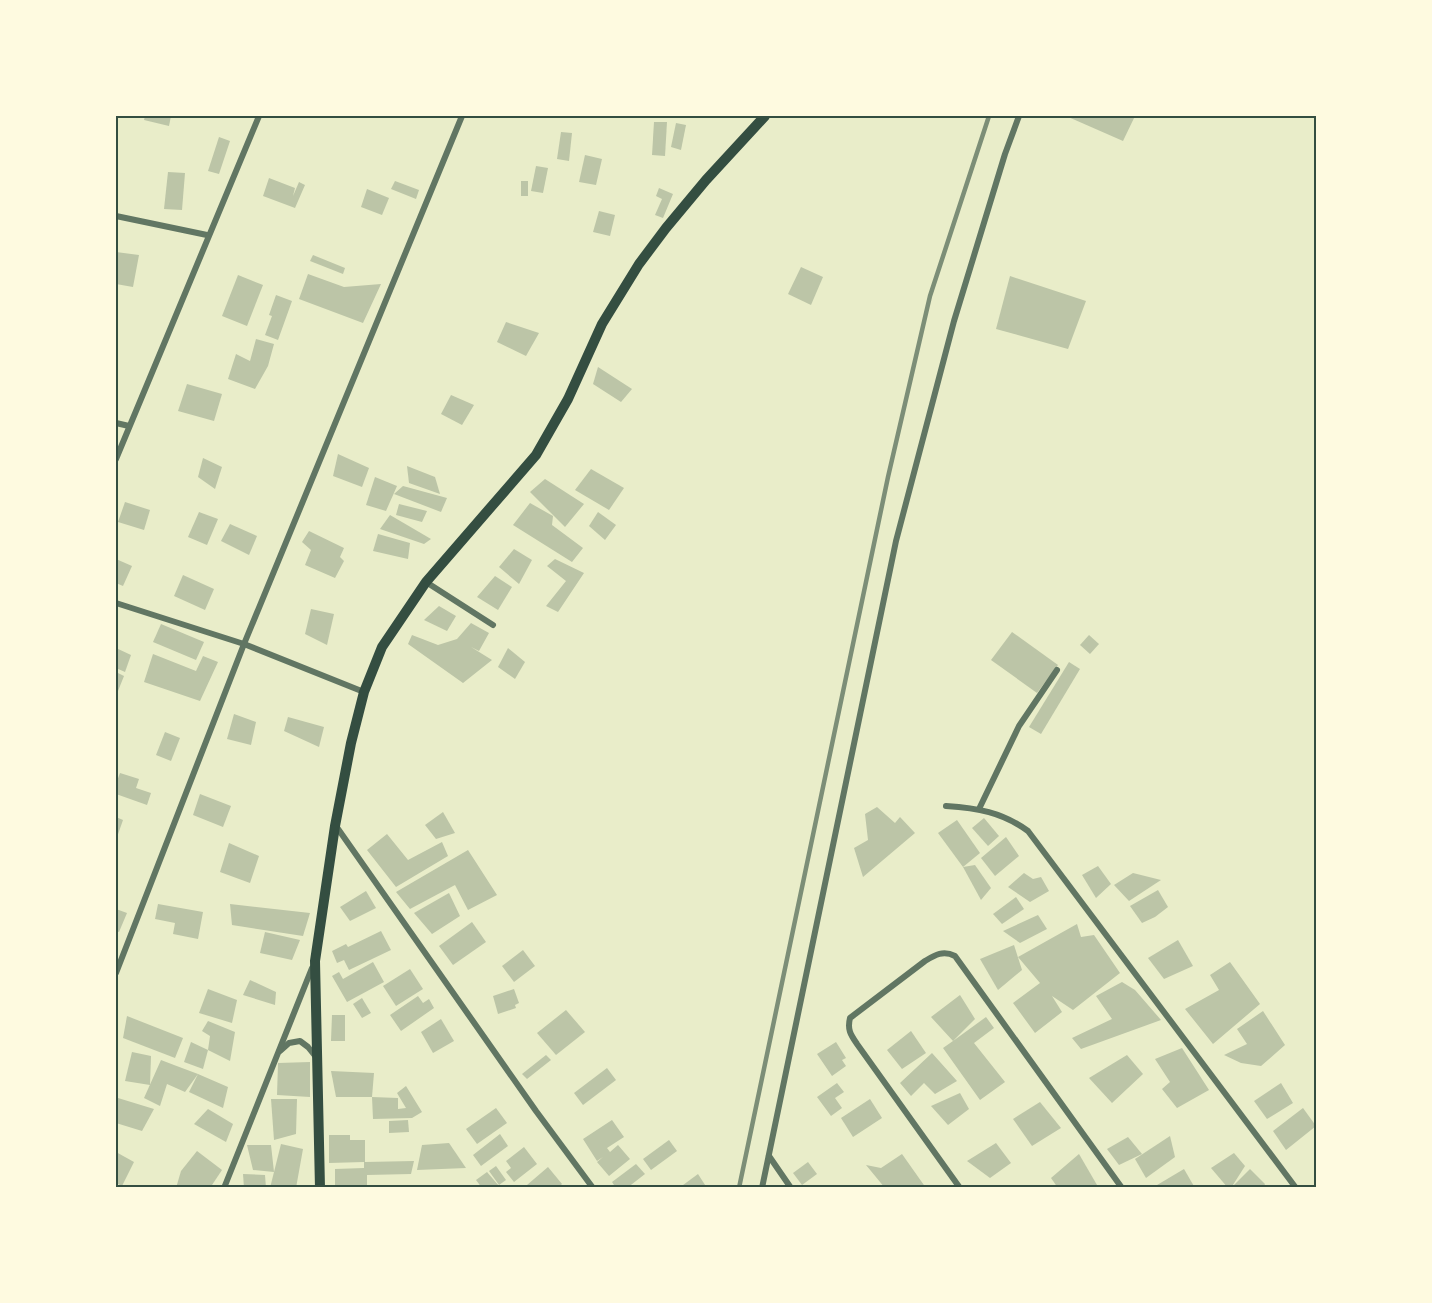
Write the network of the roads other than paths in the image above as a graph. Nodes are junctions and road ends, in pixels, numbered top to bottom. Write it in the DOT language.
graph roads {
  1 [pos="259,116"];
  2 [pos="462,116"];
  3 [pos="765,116"];
  4 [pos="1019,116"];
  5 [pos="116,216"];
  6 [pos="207,235"];
  7 [pos="116,423"];
  8 [pos="129,426"];
  9 [pos="116,459"];
  10 [pos="426,582"];
  11 [pos="116,603"];
  12 [pos="493,625"];
  13 [pos="244,644"];
  14 [pos="1057,670"];
  15 [pos="364,692"];
  16 [pos="946,806"];
  17 [pos="979,809"];
  18 [pos="335,826"];
  19 [pos="315,962"];
  20 [pos="116,973"];
  21 [pos="276,1057"];
  22 [pos="316,1057"];
  23 [pos="769,1156"];
  24 [pos="224,1188"];
  25 [pos="320,1188"];
  26 [pos="593,1188"];
  27 [pos="762,1188"];
  28 [pos="791,1188"];
  29 [pos="960,1188"];
  30 [pos="1122,1188"];
  31 [pos="1296,1188"];
  1 -- 6 [label="street"];
  2 -- 13 [label="street"];
  3 -- 10 [label="main road"];
  4 -- 23 [label="street"];
  5 -- 6 [label="street"];
  6 -- 8 [label="street"];
  7 -- 8 [label="street"];
  8 -- 9 [label="street"];
  10 -- 12 [label="street"];
  10 -- 15 [label="main road"];
  11 -- 13 [label="street"];
  13 -- 15 [label="street"];
  13 -- 20 [label="street"];
  14 -- 17 [label="street"];
  15 -- 18 [label="main road"];
  16 -- 17 [label="street"];
  17 -- 31 [label="street"];
  18 -- 19 [label="main road"];
  18 -- 26 [label="street"];
  19 -- 21 [label="street"];
  19 -- 22 [label="main road"];
  21 -- 22 [label="street"];
  21 -- 24 [label="street"];
  22 -- 25 [label="main road"];
  23 -- 27 [label="street"];
  23 -- 28 [label="street"];
  29 -- 30 [label="street"];
}
